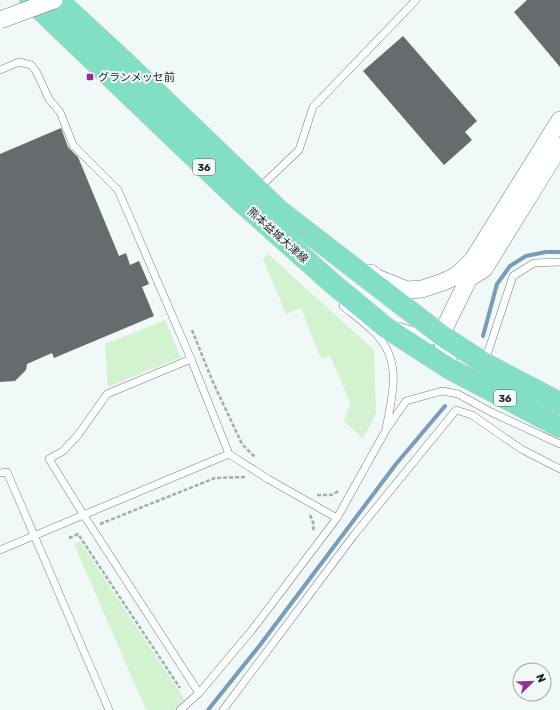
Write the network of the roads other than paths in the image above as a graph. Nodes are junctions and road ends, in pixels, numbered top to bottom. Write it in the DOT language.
graph roads {
  1 [pos="30,0"];
  2 [pos="54,0"];
  3 [pos="58,0"];
  4 [pos="416,0"];
  5 [pos="0,20"];
  6 [pos="0,70"];
  7 [pos="560,120"];
  8 [pos="560,146"];
  9 [pos="258,189"];
  10 [pos="240,201"];
  11 [pos="280,210"];
  12 [pos="254,224"];
  13 [pos="472,261"];
  14 [pos="560,262"];
  15 [pos="469,278"];
  16 [pos="335,298"];
  17 [pos="385,327"];
  18 [pos="441,335"];
  19 [pos="191,359"];
  20 [pos="484,363"];
  21 [pos="450,369"];
  22 [pos="560,403"];
  23 [pos="560,427"];
  24 [pos="386,430"];
  25 [pos="560,444"];
  26 [pos="229,454"];
  27 [pos="560,469"];
  28 [pos="0,473"];
  29 [pos="83,514"];
  30 [pos="337,518"];
  31 [pos="35,534"];
  32 [pos="0,550"];
  33 [pos="199,693"];
  34 [pos="109,710"];
  35 [pos="180,710"];
  36 [pos="223,710"];
  1 -- 10 [label="main road, 熊本益城大津線 / 36"];
  2 -- 5 [label="street, bridge"];
  3 -- 9 [label="main road, 熊本益城大津線 / 36"];
  4 -- 9 [label="lane"];
  6 -- 19 [label="lane"];
  7 -- 13 [label="street"];
  8 -- 15 [label="street"];
  9 -- 11 [label="main road, 熊本益城大津線 / 36"];
  10 -- 12 [label="lane"];
  10 -- 17 [label="main road, 熊本益城大津線 / 36"];
  11 -- 13 [label="street"];
  11 -- 18 [label="main road, 熊本益城大津線 / 36"];
  13 -- 15 [label="street"];
  14 -- 20 [label="lane"];
  15 -- 18 [label="street"];
  16 -- 24 [label="lane"];
  17 -- 18 [label="street"];
  17 -- 21 [label="main road, 熊本益城大津線 / 36"];
  18 -- 20 [label="main road, 熊本益城大津線 / 36"];
  18 -- 21 [label="street"];
  19 -- 26 [label="lane"];
  19 -- 29 [label="lane"];
  20 -- 22 [label="main road, 熊本益城大津線 / 36"];
  21 -- 23 [label="main road, 熊本益城大津線 / 36"];
  24 -- 25 [label="lane"];
  24 -- 30 [label="lane"];
  26 -- 29 [label="lane"];
  26 -- 30 [label="lane"];
  27 -- 36 [label="lane"];
  28 -- 31 [label="lane"];
  29 -- 31 [label="lane"];
  29 -- 33 [label="lane"];
  30 -- 33 [label="lane"];
  31 -- 32 [label="lane"];
  31 -- 34 [label="lane"];
  33 -- 35 [label="lane"];
}
